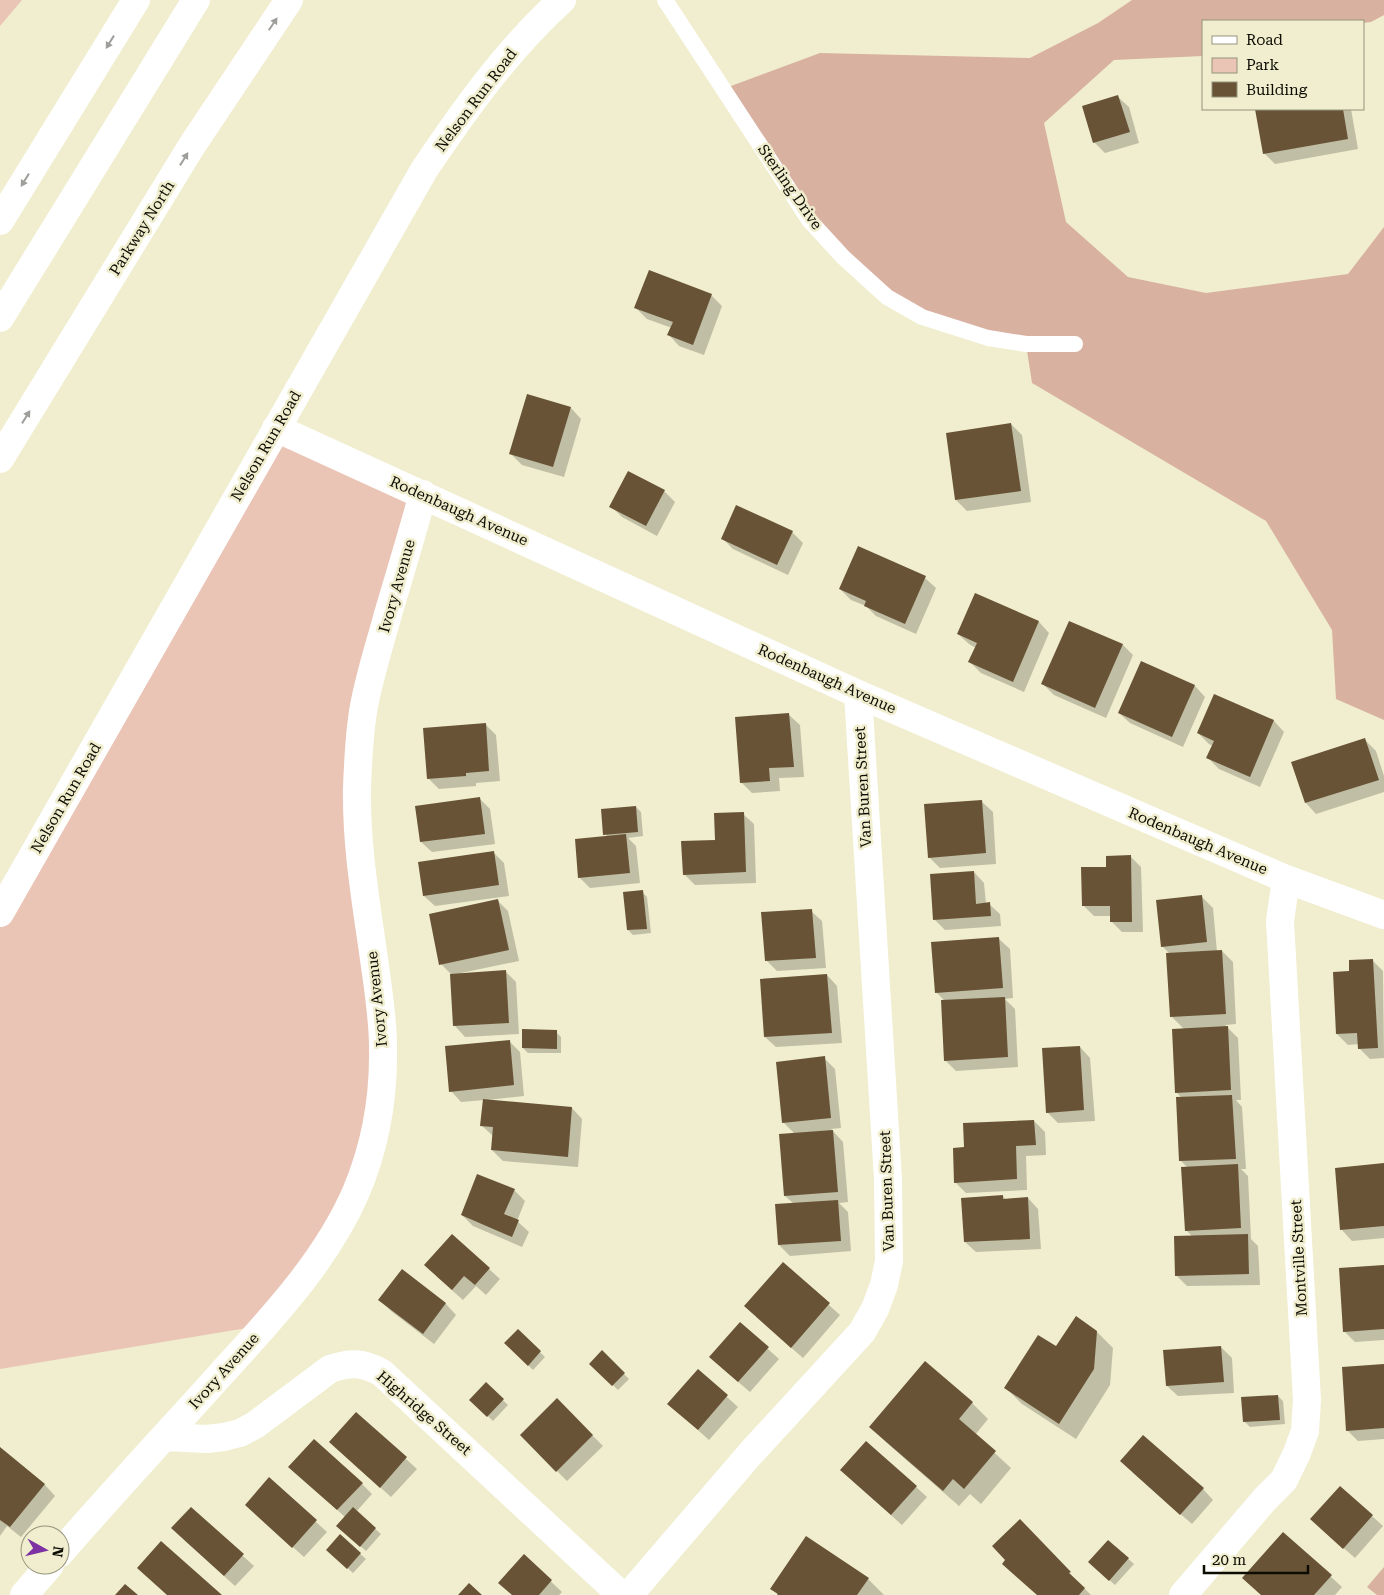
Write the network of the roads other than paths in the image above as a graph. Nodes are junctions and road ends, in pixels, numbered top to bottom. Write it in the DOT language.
graph roads {
  1 [pos="136,0"];
  2 [pos="196,0"];
  3 [pos="289,0"];
  4 [pos="562,0"];
  5 [pos="665,0"];
  6 [pos="0,221"];
  7 [pos="0,318"];
  8 [pos="1075,344"];
  9 [pos="276,428"];
  10 [pos="0,459"];
  11 [pos="423,494"];
  12 [pos="858,694"];
  13 [pos="1286,879"];
  14 [pos="0,913"];
  15 [pos="1384,914"];
  16 [pos="164,1437"];
  17 [pos="70,1542"];
  18 [pos="41,1575"];
  19 [pos="24,1595"];
  20 [pos="621,1595"];
  21 [pos="629,1595"];
  22 [pos="1183,1595"];
  1 -- 6 [label="main road, one-way"];
  2 -- 7 [label="main road"];
  10 -- 3 [label="main road, Parkway North, one-way"];
  4 -- 9 [label="main road, Nelson Run Road"];
  5 -- 8 [label="lane, Sterling Drive"];
  9 -- 11 [label="main road, Rodenbaugh Avenue"];
  9 -- 14 [label="main road, Nelson Run Road"];
  11 -- 12 [label="main road, Rodenbaugh Avenue"];
  11 -- 16 [label="main road, Ivory Avenue"];
  12 -- 13 [label="main road, Rodenbaugh Avenue"];
  12 -- 21 [label="main road, Van Buren Street"];
  13 -- 15 [label="main road, Rodenbaugh Avenue"];
  13 -- 22 [label="main road, Montville Street"];
  16 -- 17 [label="main road, Ivory Avenue"];
  16 -- 20 [label="main road, Highridge Street"];
  18 -- 19 [label="main road"];
}
